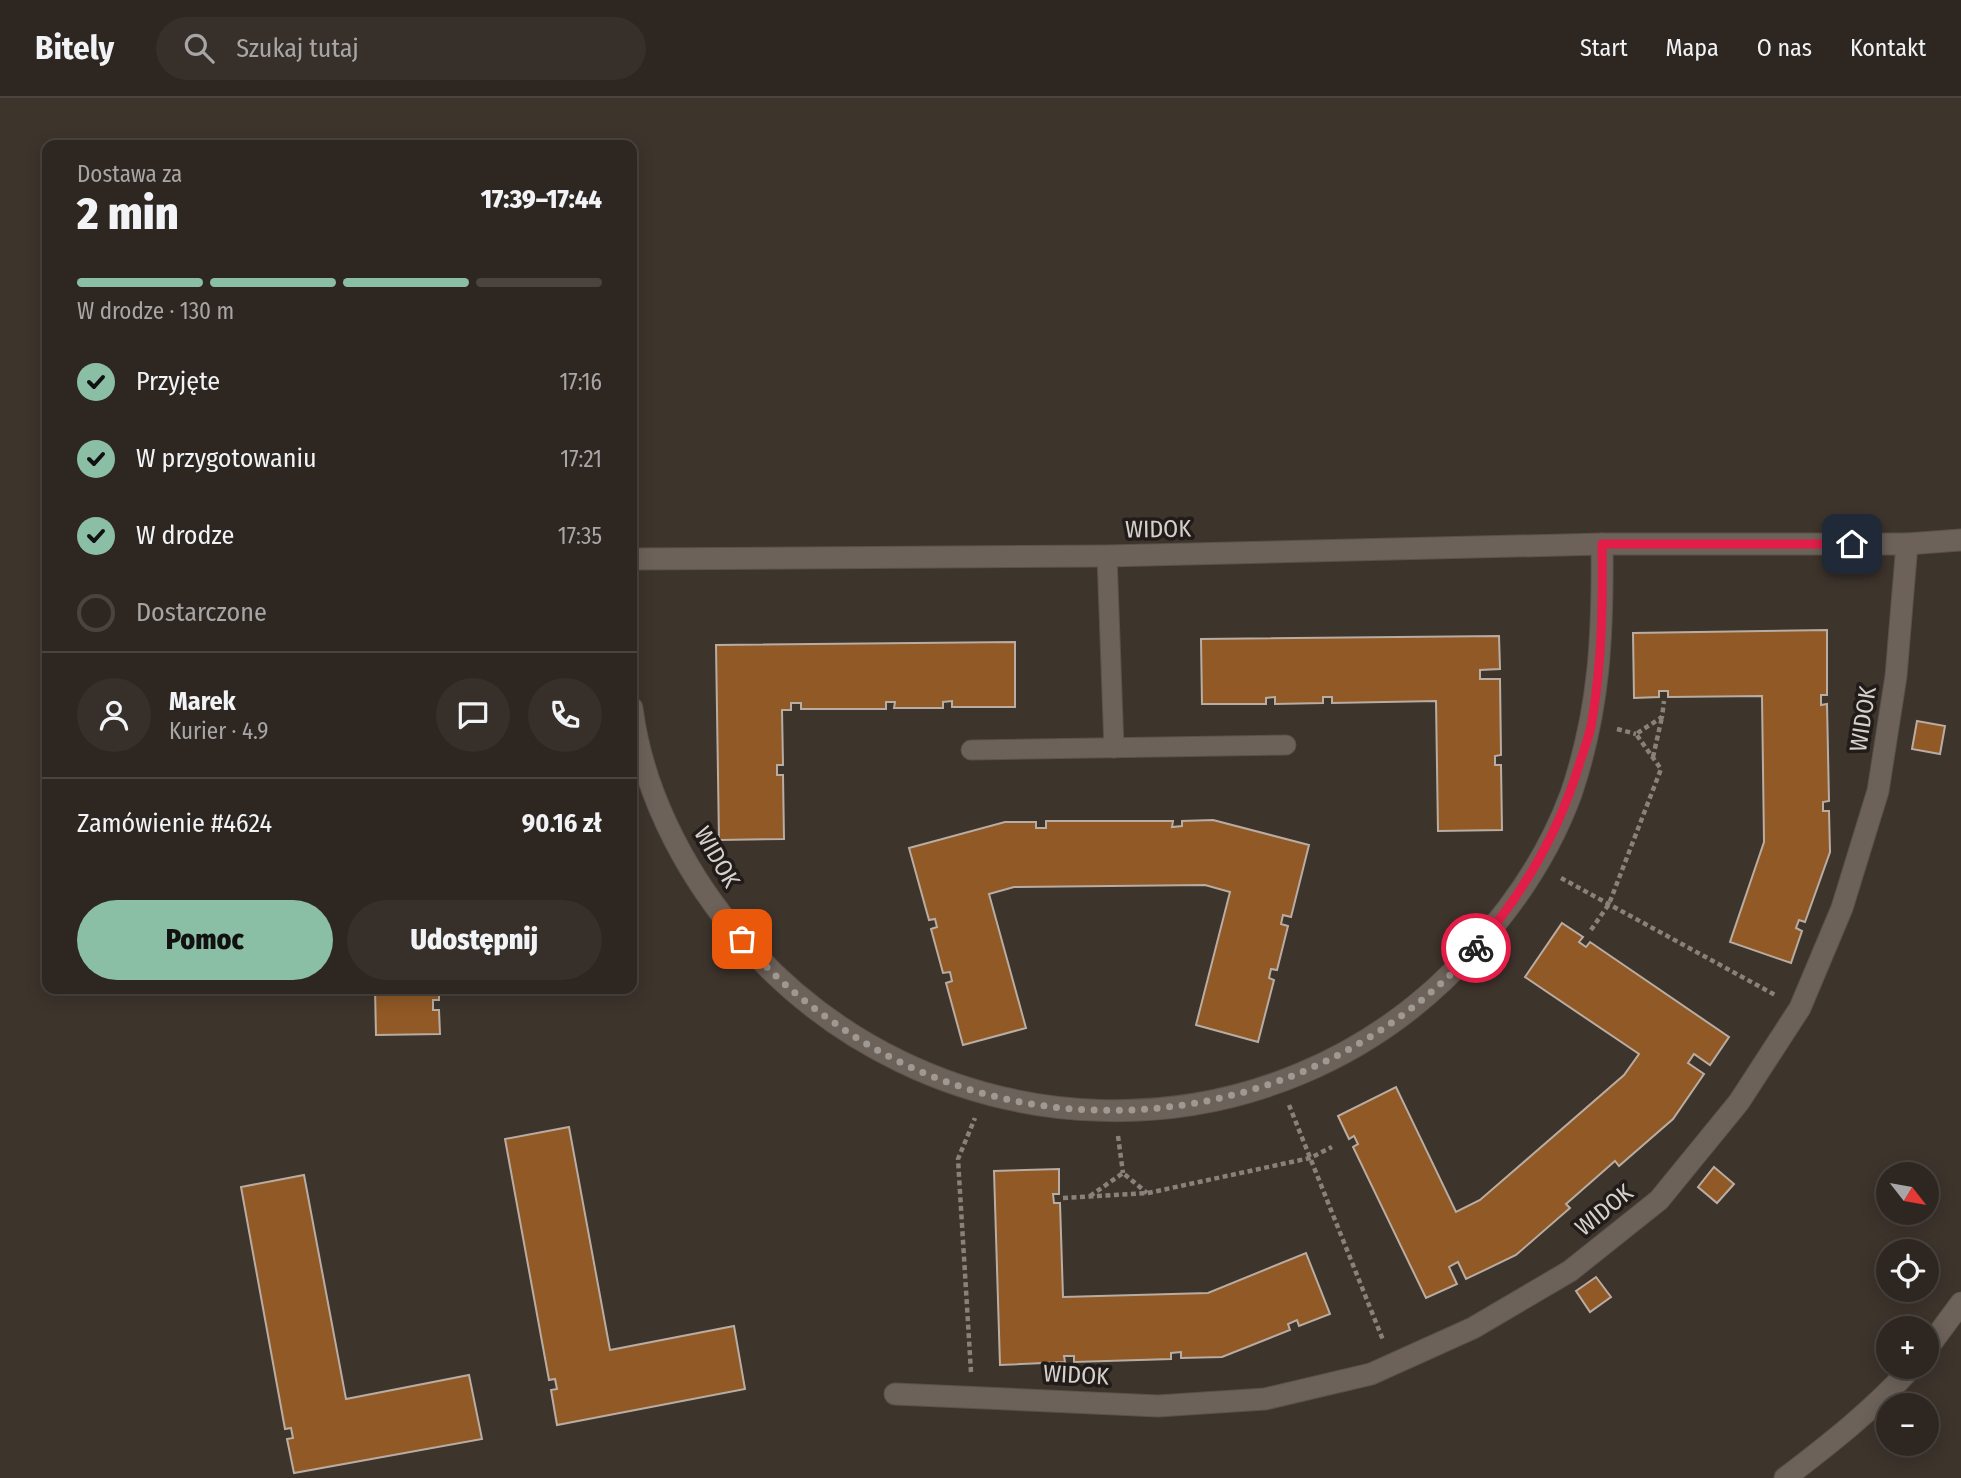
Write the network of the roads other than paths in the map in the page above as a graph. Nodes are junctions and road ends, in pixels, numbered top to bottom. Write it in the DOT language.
graph roads {
  1 [pos="1961,540"];
  2 [pos="1602,544"];
  3 [pos="1907,544"];
  4 [pos="1107,556"];
  5 [pos="637,559"];
  6 [pos="637,728"];
  7 [pos="1286,745"];
  8 [pos="1114,748"];
  9 [pos="971,750"];
  10 [pos="1961,1303"];
  11 [pos="1939,1333"];
  12 [pos="1901,1379"];
  13 [pos="894,1394"];
  14 [pos="1785,1478"];
  1 -- 3 [label="street, WIDOK"];
  2 -- 3 [label="street, WIDOK"];
  2 -- 4 [label="street, WIDOK"];
  2 -- 6 [label="street, WIDOK"];
  3 -- 13 [label="street, WIDOK"];
  4 -- 5 [label="street, WIDOK"];
  4 -- 8 [label="lane"];
  7 -- 8 [label="lane"];
  8 -- 9 [label="lane"];
  10 -- 11 [label="street"];
  12 -- 14 [label="street"];
}
